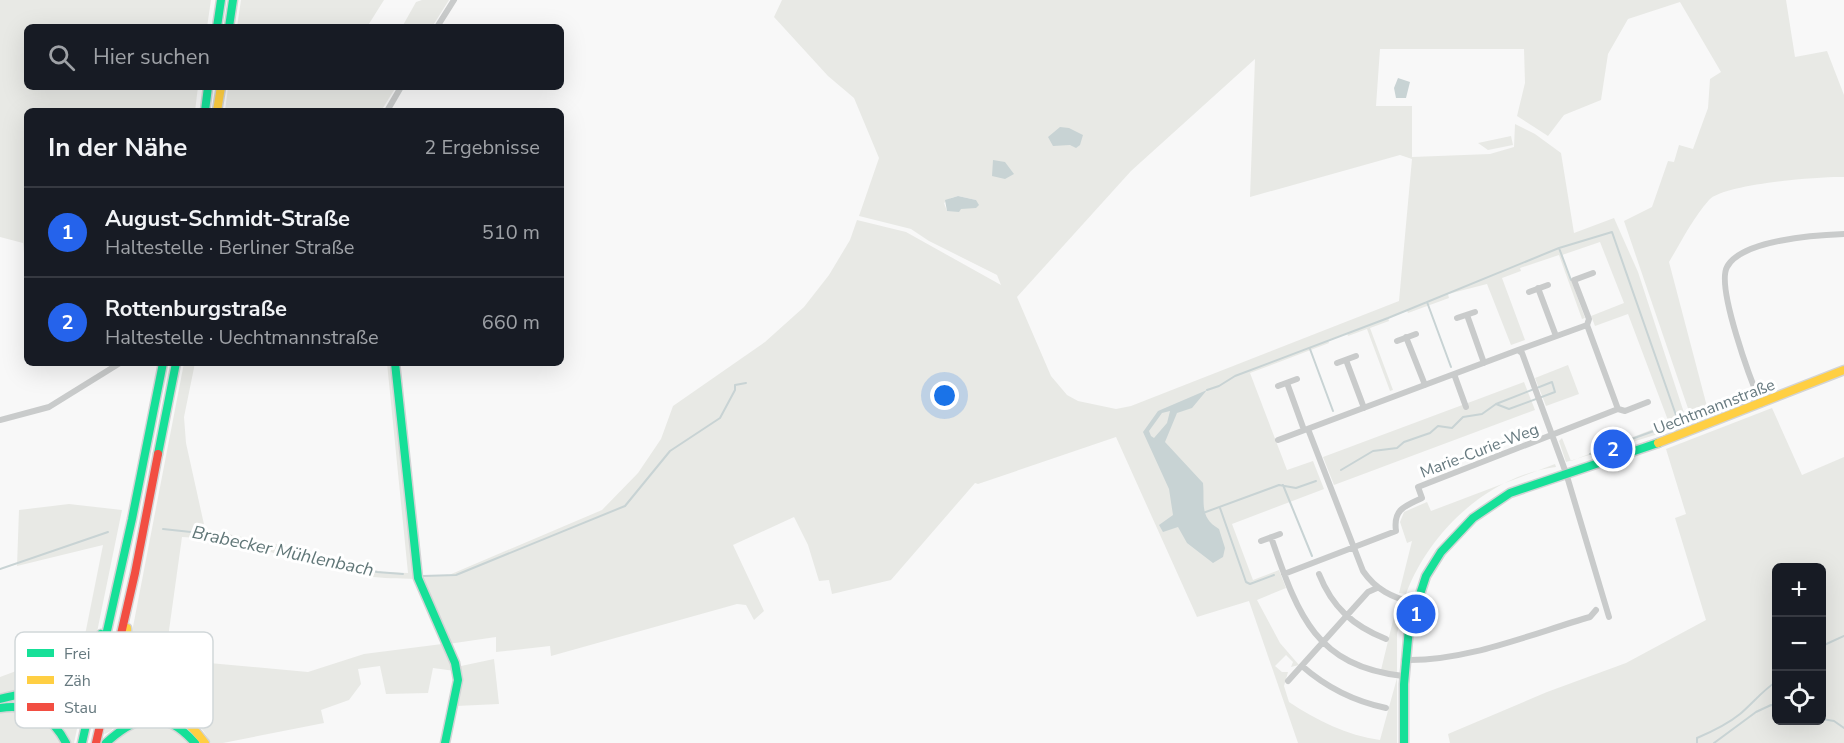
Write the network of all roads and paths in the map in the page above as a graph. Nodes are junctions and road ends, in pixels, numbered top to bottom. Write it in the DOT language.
graph roads {
  1 [pos="221,0"];
  2 [pos="233,0"];
  3 [pos="454,0"];
  4 [pos="217,24"];
  5 [pos="229,24"];
  6 [pos="439,24"];
  7 [pos="208,90"];
  8 [pos="220,90"];
  9 [pos="399,90"];
  10 [pos="205,108"];
  11 [pos="218,108"];
  12 [pos="389,108"];
  13 [pos="1844,234"];
  14 [pos="1593,273"];
  15 [pos="1548,285"];
  16 [pos="1538,288"];
  17 [pos="1529,292"];
  18 [pos="1476,312"];
  19 [pos="1467,315"];
  20 [pos="1457,318"];
  21 [pos="1587,325"];
  22 [pos="1416,334"];
  23 [pos="1556,336"];
  24 [pos="1406,337"];
  25 [pos="1397,341"];
  26 [pos="1518,350"];
  27 [pos="1356,356"];
  28 [pos="1346,360"];
  29 [pos="1337,363"];
  30 [pos="1484,363"];
  31 [pos="115,366"];
  32 [pos="162,366"];
  33 [pos="175,366"];
  34 [pos="395,366"];
  35 [pos="1844,370"];
  36 [pos="1454,374"];
  37 [pos="1297,379"];
  38 [pos="1287,383"];
  39 [pos="1425,385"];
  40 [pos="1278,386"];
  41 [pos="1648,402"];
  42 [pos="1761,404"];
  43 [pos="1466,407"];
  44 [pos="1364,408"];
  45 [pos="1618,409"];
  46 [pos="0,420"];
  47 [pos="1306,430"];
  48 [pos="1552,436"];
  49 [pos="1278,440"];
  50 [pos="1566,473"];
  51 [pos="1280,534"];
  52 [pos="1271,537"];
  53 [pos="1261,541"];
  54 [pos="1352,548"];
  55 [pos="135,573"];
  56 [pos="1284,574"];
  57 [pos="1319,574"];
  58 [pos="1377,588"];
  59 [pos="1413,603"];
  60 [pos="1596,610"];
  61 [pos="112,611"];
  62 [pos="1346,617"];
  63 [pos="1610,617"];
  64 [pos="101,632"];
  65 [pos="107,632"];
  66 [pos="121,632"];
  67 [pos="127,632"];
  68 [pos="1386,639"];
  69 [pos="1324,642"];
  70 [pos="1404,660"];
  71 [pos="1302,666"];
  72 [pos="1403,676"];
  73 [pos="1288,681"];
  74 [pos="15,696"];
  75 [pos="0,699"];
  76 [pos="15,706"];
  77 [pos="0,708"];
  78 [pos="1386,708"];
  79 [pos="57,728"];
  80 [pos="85,728"];
  81 [pos="99,728"];
  82 [pos="122,728"];
  83 [pos="180,728"];
  84 [pos="195,728"];
  85 [pos="66,743"];
  86 [pos="81,743"];
  87 [pos="96,743"];
  88 [pos="106,743"];
  89 [pos="195,743"];
  90 [pos="205,743"];
  91 [pos="445,743"];
  92 [pos="1404,743"];
  1 -- 4 [label="main road"];
  2 -- 5 [label="main road"];
  3 -- 6 [label="street"];
  7 -- 10 [label="main road"];
  8 -- 11 [label="main road"];
  9 -- 12 [label="street"];
  13 -- 42 [label="street"];
  14 -- 21 [label="street"];
  15 -- 16 [label="street"];
  16 -- 17 [label="street"];
  16 -- 23 [label="street"];
  18 -- 19 [label="street"];
  19 -- 20 [label="street"];
  19 -- 30 [label="street"];
  21 -- 23 [label="street"];
  21 -- 45 [label="street"];
  22 -- 24 [label="street"];
  23 -- 26 [label="street"];
  24 -- 25 [label="street"];
  24 -- 39 [label="street"];
  26 -- 30 [label="street"];
  26 -- 48 [label="street"];
  27 -- 28 [label="street"];
  28 -- 29 [label="street"];
  28 -- 44 [label="street"];
  30 -- 36 [label="street"];
  31 -- 46 [label="street"];
  32 -- 61 [label="main road"];
  33 -- 55 [label="main road"];
  34 -- 91 [label="main road"];
  35 -- 42 [label="main road, Uechtmannstraße"];
  36 -- 39 [label="street"];
  36 -- 43 [label="street"];
  37 -- 38 [label="street"];
  38 -- 40 [label="street"];
  38 -- 47 [label="street"];
  39 -- 44 [label="street"];
  41 -- 45 [label="street"];
  42 -- 50 [label="main road, Uechtmannstraße"];
  44 -- 47 [label="street"];
  45 -- 48 [label="street"];
  47 -- 49 [label="street"];
  47 -- 54 [label="street"];
  48 -- 50 [label="street"];
  48 -- 54 [label="street, Marie-Curie-Weg"];
  50 -- 59 [label="main road, Uechtmannstraße"];
  50 -- 63 [label="street"];
  51 -- 52 [label="street"];
  52 -- 53 [label="street"];
  52 -- 56 [label="street"];
  54 -- 56 [label="street, Marie-Curie-Weg"];
  54 -- 58 [label="street"];
  55 -- 66 [label="main road"];
  55 -- 67 [label="main road"];
  56 -- 69 [label="street"];
  57 -- 62 [label="street"];
  58 -- 59 [label="street"];
  58 -- 62 [label="street"];
  59 -- 70 [label="main road, Uechtmannstraße"];
  60 -- 70 [label="street"];
  61 -- 64 [label="main road"];
  61 -- 65 [label="main road"];
  62 -- 68 [label="street"];
  62 -- 69 [label="street"];
  69 -- 71 [label="street"];
  69 -- 72 [label="street"];
  70 -- 72 [label="main road, Uechtmannstraße"];
  71 -- 73 [label="street"];
  71 -- 78 [label="street"];
  72 -- 92 [label="main road, Uechtmannstraße"];
  74 -- 75 [label="main road"];
  76 -- 77 [label="main road"];
  79 -- 85 [label="main road"];
  80 -- 86 [label="main road"];
  81 -- 87 [label="main road"];
  82 -- 88 [label="main road"];
  83 -- 89 [label="main road"];
  84 -- 90 [label="main road"];
}
